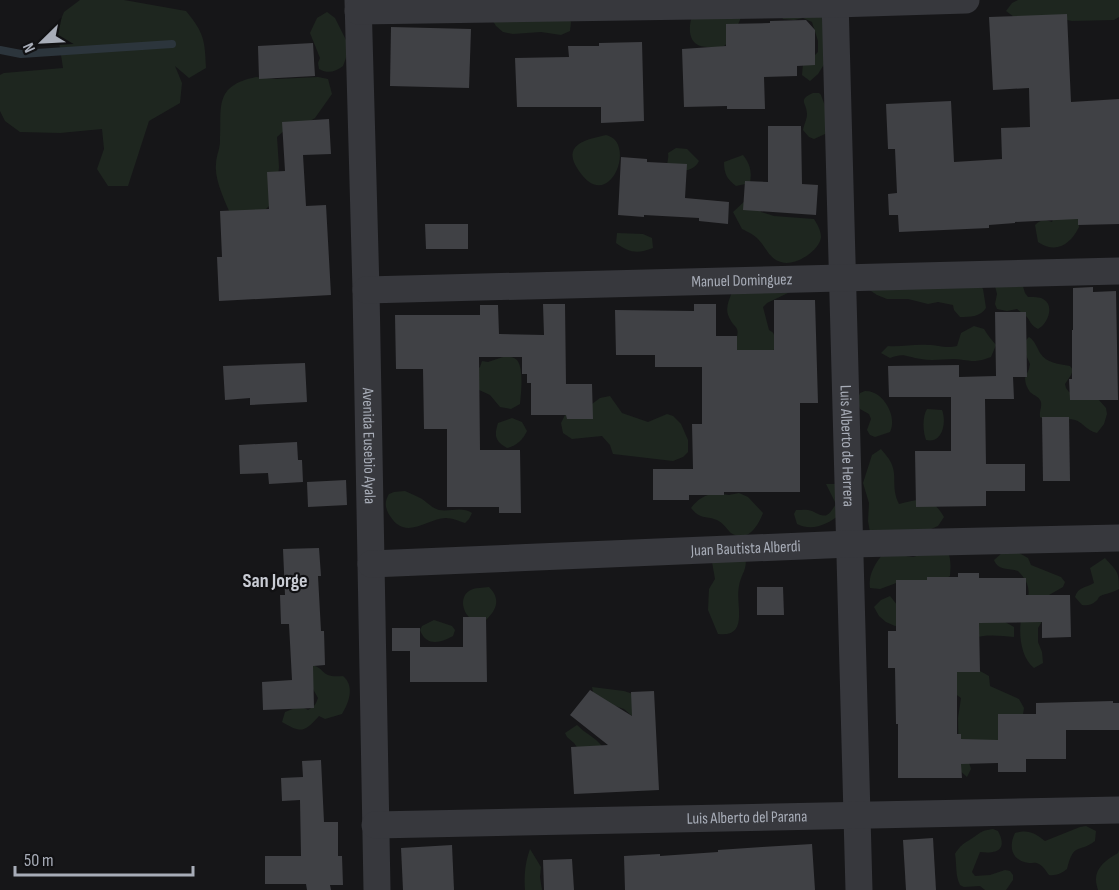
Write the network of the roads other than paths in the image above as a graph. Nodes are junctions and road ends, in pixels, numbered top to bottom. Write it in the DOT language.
graph roads {
  1 [pos="966,0"];
  2 [pos="835,2"];
  3 [pos="358,6"];
  4 [pos="1119,271"];
  5 [pos="843,277"];
  6 [pos="366,290"];
  7 [pos="1119,538"];
  8 [pos="850,544"];
  9 [pos="371,564"];
  10 [pos="1119,810"];
  11 [pos="857,815"];
  12 [pos="375,825"];
  13 [pos="377,890"];
  14 [pos="859,890"];
  1 -- 2 [label="street"];
  2 -- 3 [label="street"];
  2 -- 5 [label="street, Luis Alberto de Herrera"];
  3 -- 6 [label="street, Avenida Eusebio Ayala"];
  4 -- 5 [label="street, Manuel Dominguez"];
  5 -- 6 [label="street, Manuel Dominguez"];
  5 -- 8 [label="street, Luis Alberto de Herrera"];
  6 -- 9 [label="street, Avenida Eusebio Ayala"];
  7 -- 8 [label="street, Juan Bautista Alberdi"];
  8 -- 9 [label="street, Juan Bautista Alberdi"];
  8 -- 11 [label="street, Luis Alberto de Herrera"];
  9 -- 12 [label="street, Avenida Eusebio Ayala"];
  10 -- 11 [label="street, Luis Alberto del Parana"];
  11 -- 12 [label="street, Luis Alberto del Parana"];
  11 -- 14 [label="street, Luis Alberto de Herrera"];
  12 -- 13 [label="street, Avenida Eusebio Ayala"];
}
